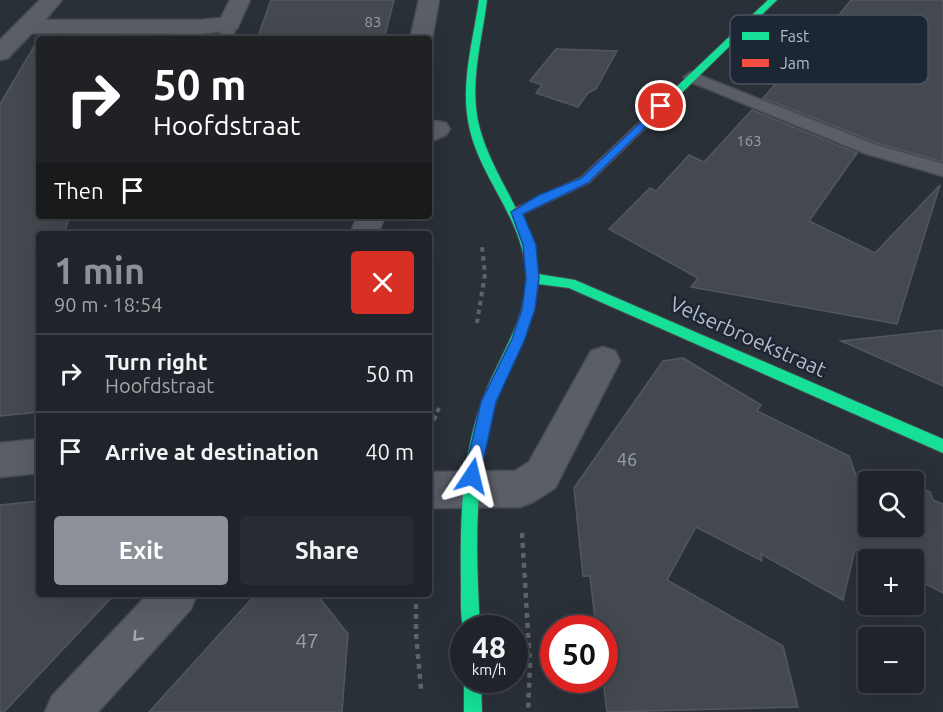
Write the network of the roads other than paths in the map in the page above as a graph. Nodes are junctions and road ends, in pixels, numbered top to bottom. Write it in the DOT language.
graph roads {
  1 [pos="52,0"];
  2 [pos="240,0"];
  3 [pos="429,0"];
  4 [pos="483,0"];
  5 [pos="773,0"];
  6 [pos="757,15"];
  7 [pos="24,26"];
  8 [pos="228,31"];
  9 [pos="422,36"];
  10 [pos="730,40"];
  11 [pos="0,53"];
  12 [pos="691,77"];
  13 [pos="943,171"];
  14 [pos="517,212"];
  15 [pos="532,278"];
  16 [pos="603,361"];
  17 [pos="943,446"];
  18 [pos="36,456"];
  19 [pos="0,460"];
  20 [pos="470,489"];
  21 [pos="432,490"];
  22 [pos="173,597"];
  23 [pos="471,615"];
  24 [pos="472,693"];
  25 [pos="68,712"];
  26 [pos="473,712"];
  1 -- 7 [label="street"];
  2 -- 8 [label="street"];
  3 -- 9 [label="street"];
  4 -- 14 [label="street"];
  5 -- 6 [label="street"];
  7 -- 8 [label="street"];
  7 -- 11 [label="street"];
  10 -- 12 [label="street"];
  12 -- 13 [label="lane"];
  12 -- 14 [label="street"];
  14 -- 15 [label="street"];
  15 -- 17 [label="street, Velserbroekstraat"];
  15 -- 20 [label="street"];
  16 -- 20 [label="street"];
  18 -- 19 [label="street"];
  20 -- 21 [label="street"];
  20 -- 23 [label="street"];
  22 -- 25 [label="street, one-way"];
  24 -- 26 [label="street"];
}
